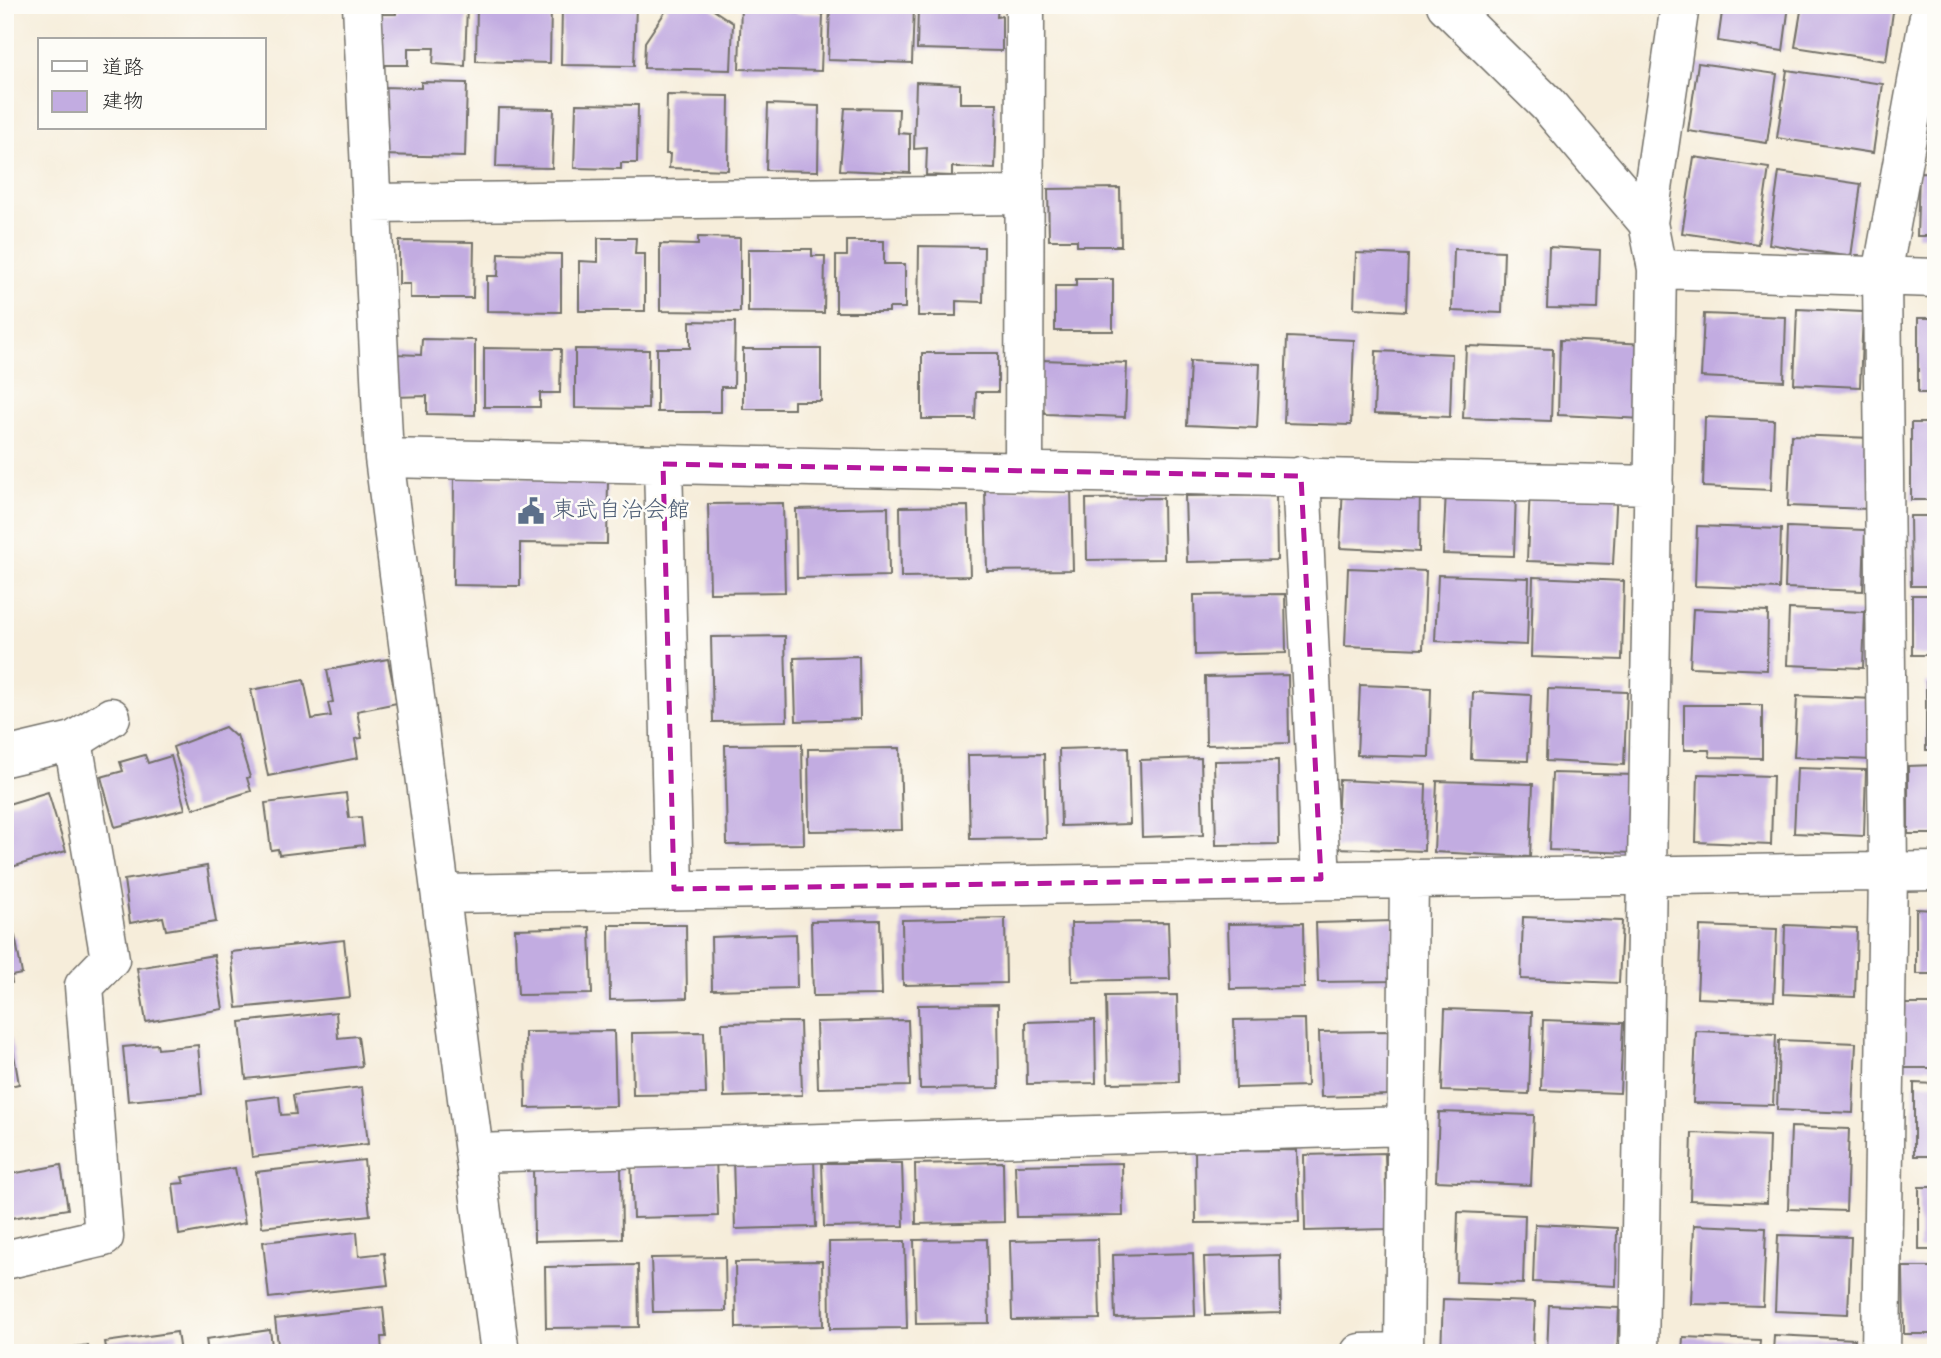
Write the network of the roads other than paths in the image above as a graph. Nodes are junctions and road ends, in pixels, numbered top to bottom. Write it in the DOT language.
graph roads {
  1 [pos="362,5"];
  2 [pos="1025,5"];
  3 [pos="1446,5"];
  4 [pos="1680,5"];
  5 [pos="1931,5"];
  6 [pos="1930,49"];
  7 [pos="1024,195"];
  8 [pos="372,203"];
  9 [pos="1648,223"];
  10 [pos="1657,269"];
  11 [pos="1882,275"];
  12 [pos="1936,278"];
  13 [pos="384,458"];
  14 [pos="663,464"];
  15 [pos="1024,472"];
  16 [pos="1301,476"];
  17 [pos="1654,485"];
  18 [pos="111,717"];
  19 [pos="74,741"];
  20 [pos="5,757"];
  21 [pos="1936,870"];
  22 [pos="1888,871"];
  23 [pos="1647,874"];
  24 [pos="1409,878"];
  25 [pos="1321,879"];
  26 [pos="674,889"];
  27 [pos="441,894"];
  28 [pos="1407,1126"];
  29 [pos="474,1153"];
  30 [pos="5,1260"];
  31 [pos="500,1353"];
  32 [pos="1360,1353"];
  33 [pos="1404,1353"];
  34 [pos="1639,1353"];
  35 [pos="1881,1353"];
  1 -- 8 [label="street"];
  2 -- 7 [label="street"];
  3 -- 9 [label="street"];
  4 -- 9 [label="street"];
  5 -- 6 [label="street"];
  6 -- 11 [label="street"];
  7 -- 8 [label="street"];
  7 -- 15 [label="street"];
  8 -- 13 [label="street"];
  9 -- 10 [label="street"];
  10 -- 11 [label="street"];
  10 -- 17 [label="street"];
  11 -- 12 [label="street"];
  11 -- 22 [label="street"];
  13 -- 14 [label="street"];
  13 -- 27 [label="street"];
  14 -- 15 [label="street"];
  14 -- 26 [label="street"];
  15 -- 16 [label="street"];
  16 -- 17 [label="street"];
  16 -- 25 [label="street"];
  17 -- 23 [label="street"];
  18 -- 19 [label="street"];
  19 -- 20 [label="street"];
  19 -- 30 [label="street"];
  21 -- 22 [label="street"];
  22 -- 23 [label="street"];
  22 -- 35 [label="street"];
  23 -- 24 [label="street"];
  23 -- 34 [label="street"];
  24 -- 25 [label="street"];
  24 -- 28 [label="street"];
  25 -- 26 [label="street"];
  26 -- 27 [label="street"];
  27 -- 29 [label="street"];
  28 -- 29 [label="street"];
  28 -- 33 [label="street"];
  29 -- 31 [label="street"];
  32 -- 33 [label="street"];
}
